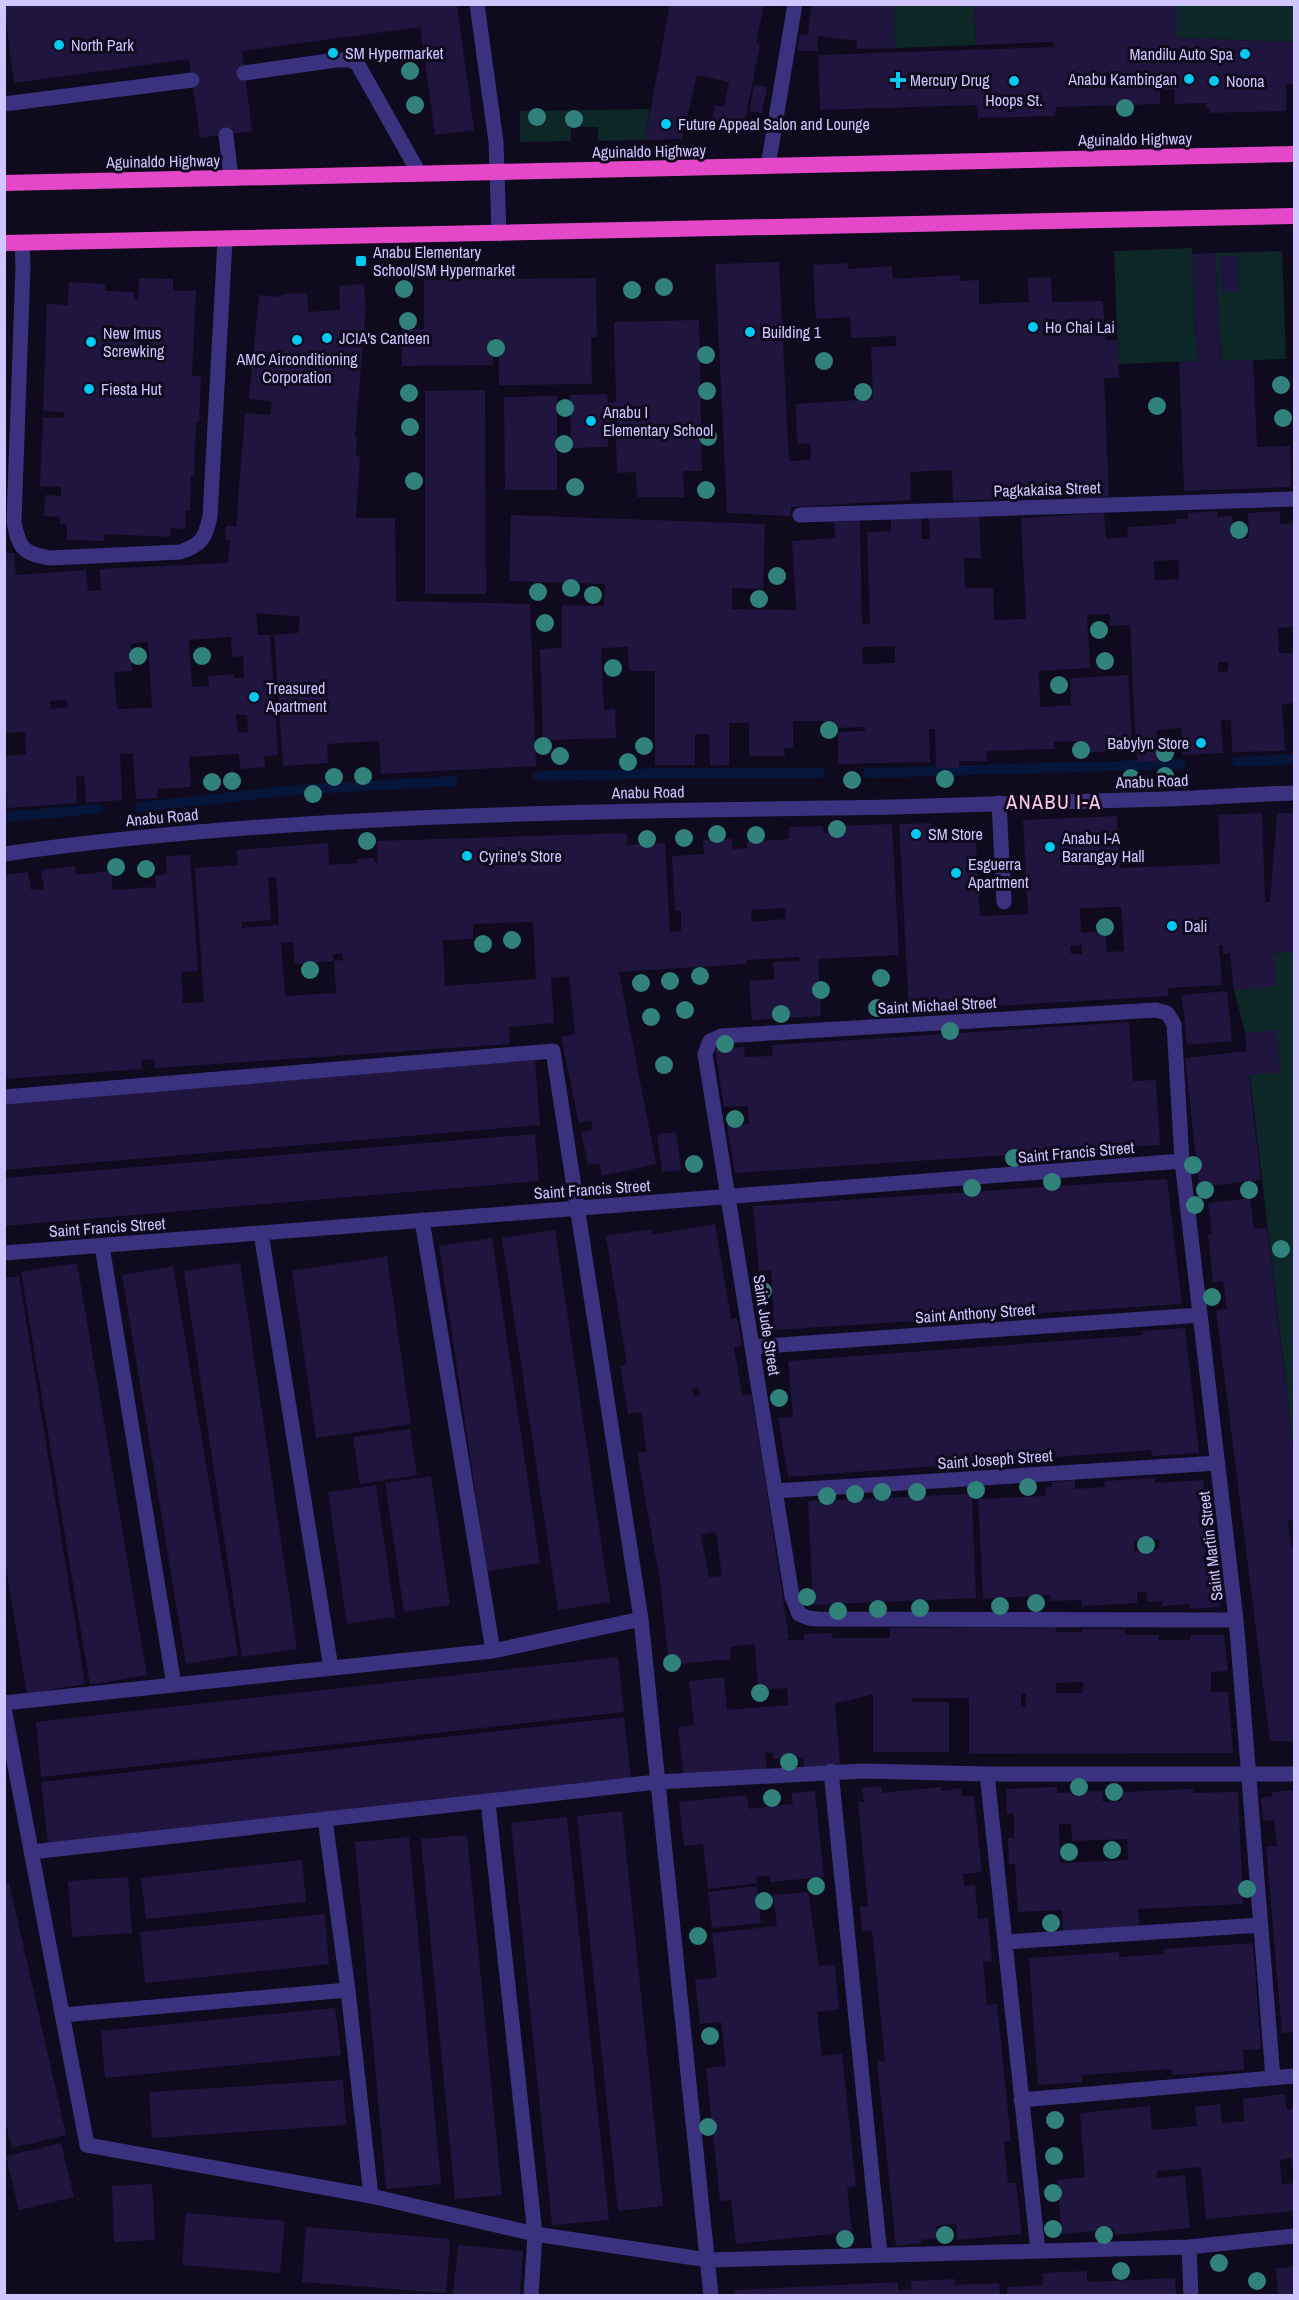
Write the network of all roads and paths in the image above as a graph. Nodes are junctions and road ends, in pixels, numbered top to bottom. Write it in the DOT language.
graph roads {
  1 [pos="477,4"];
  2 [pos="795,4"];
  3 [pos="244,74"];
  4 [pos="192,80"];
  5 [pos="4,104"];
  6 [pos="226,135"];
  7 [pos="1294,154"];
  8 [pos="768,166"];
  9 [pos="497,172"];
  10 [pos="419,173"];
  11 [pos="231,177"];
  12 [pos="4,183"];
  13 [pos="1294,216"];
  14 [pos="499,234"];
  15 [pos="225,240"];
  16 [pos="4,243"];
  17 [pos="22,243"];
  18 [pos="1294,499"];
  19 [pos="800,515"];
  20 [pos="1294,793"];
  21 [pos="999,803"];
  22 [pos="4,854"];
  23 [pos="1004,902"];
  24 [pos="1167,1013"];
  25 [pos="710,1041"];
  26 [pos="4,1097"];
  27 [pos="1182,1161"];
  28 [pos="728,1197"];
  29 [pos="578,1208"];
  30 [pos="422,1220"];
  31 [pos="261,1233"];
  32 [pos="102,1246"];
  33 [pos="4,1253"];
  34 [pos="1200,1315"];
  35 [pos="752,1347"];
  36 [pos="1218,1463"];
  37 [pos="775,1491"];
  38 [pos="641,1619"];
  39 [pos="1236,1620"];
  40 [pos="492,1651"];
  41 [pos="331,1668"];
  42 [pos="174,1685"];
  43 [pos="4,1703"];
  44 [pos="4,1708"];
  45 [pos="831,1772"];
  46 [pos="1249,1773"];
  47 [pos="987,1774"];
  48 [pos="1294,1774"];
  49 [pos="657,1782"];
  50 [pos="488,1802"];
  51 [pos="325,1819"];
  52 [pos="31,1852"];
  53 [pos="1261,1925"];
  54 [pos="1005,1942"];
  55 [pos="348,1990"];
  56 [pos="62,2015"];
  57 [pos="1294,2076"];
  58 [pos="1273,2078"];
  59 [pos="1022,2100"];
  60 [pos="371,2196"];
  61 [pos="535,2234"];
  62 [pos="1294,2236"];
  63 [pos="1188,2247"];
  64 [pos="1038,2251"];
  65 [pos="880,2255"];
  66 [pos="708,2260"];
  67 [pos="531,2295"];
  68 [pos="711,2295"];
  69 [pos="1191,2295"];
  1 -- 9 [label="street"];
  2 -- 8 [label="street"];
  3 -- 10 [label="street"];
  4 -- 5 [label="street"];
  6 -- 11 [label="street"];
  7 -- 8 [label="highway, Aguinaldo Highway"];
  8 -- 9 [label="highway, Aguinaldo Highway"];
  9 -- 10 [label="highway, Aguinaldo Highway"];
  9 -- 14 [label="street"];
  10 -- 11 [label="highway, Aguinaldo Highway"];
  11 -- 12 [label="highway, Aguinaldo Highway"];
  13 -- 14 [label="highway"];
  14 -- 15 [label="highway"];
  15 -- 17 [label="highway"];
  15 -- 17 [label="street"];
  16 -- 17 [label="highway"];
  18 -- 19 [label="street, Pagkakaisa Street"];
  20 -- 21 [label="street, Anabu Road"];
  21 -- 22 [label="street, Anabu Road"];
  21 -- 23 [label="street"];
  24 -- 25 [label="street, Saint Michael Street"];
  24 -- 27 [label="street, Saint Martin Street"];
  25 -- 28 [label="street, Saint Jude Street"];
  26 -- 29 [label="street"];
  27 -- 28 [label="street, Saint Francis Street"];
  27 -- 34 [label="street, Saint Martin Street"];
  28 -- 29 [label="street, Saint Francis Street"];
  28 -- 35 [label="street, Saint Jude Street"];
  29 -- 30 [label="street, Saint Francis Street"];
  29 -- 38 [label="street"];
  30 -- 31 [label="street, Saint Francis Street"];
  30 -- 40 [label="street"];
  31 -- 32 [label="street, Saint Francis Street"];
  31 -- 41 [label="street"];
  32 -- 33 [label="street, Saint Francis Street"];
  32 -- 42 [label="street"];
  34 -- 35 [label="street, Saint Anthony Street"];
  34 -- 36 [label="street, Saint Martin Street"];
  35 -- 37 [label="street, Saint Jude Street"];
  36 -- 37 [label="street, Saint Joseph Street"];
  36 -- 39 [label="street, Saint Martin Street"];
  37 -- 39 [label="street, Saint Jude Street"];
  38 -- 40 [label="street"];
  38 -- 49 [label="street"];
  39 -- 46 [label="street, Saint Martin Street"];
  40 -- 41 [label="street"];
  41 -- 42 [label="street"];
  42 -- 43 [label="street"];
  44 -- 52 [label="street"];
  45 -- 47 [label="street"];
  45 -- 49 [label="street"];
  45 -- 65 [label="street"];
  46 -- 47 [label="street"];
  46 -- 48 [label="street"];
  46 -- 53 [label="street, Saint Martin Street"];
  47 -- 54 [label="street"];
  49 -- 50 [label="street"];
  49 -- 66 [label="street"];
  50 -- 51 [label="street"];
  50 -- 61 [label="street"];
  51 -- 52 [label="street"];
  51 -- 55 [label="street"];
  52 -- 56 [label="street"];
  53 -- 54 [label="street"];
  53 -- 58 [label="street, Saint Martin Street"];
  54 -- 59 [label="street"];
  55 -- 56 [label="street"];
  55 -- 60 [label="street"];
  56 -- 60 [label="street"];
  57 -- 58 [label="street"];
  58 -- 59 [label="street"];
  59 -- 64 [label="street"];
  60 -- 61 [label="street"];
  61 -- 66 [label="street"];
  61 -- 67 [label="street"];
  62 -- 63 [label="street"];
  63 -- 64 [label="street"];
  63 -- 69 [label="street"];
  64 -- 65 [label="street"];
  65 -- 66 [label="street"];
  66 -- 68 [label="street"];
}
